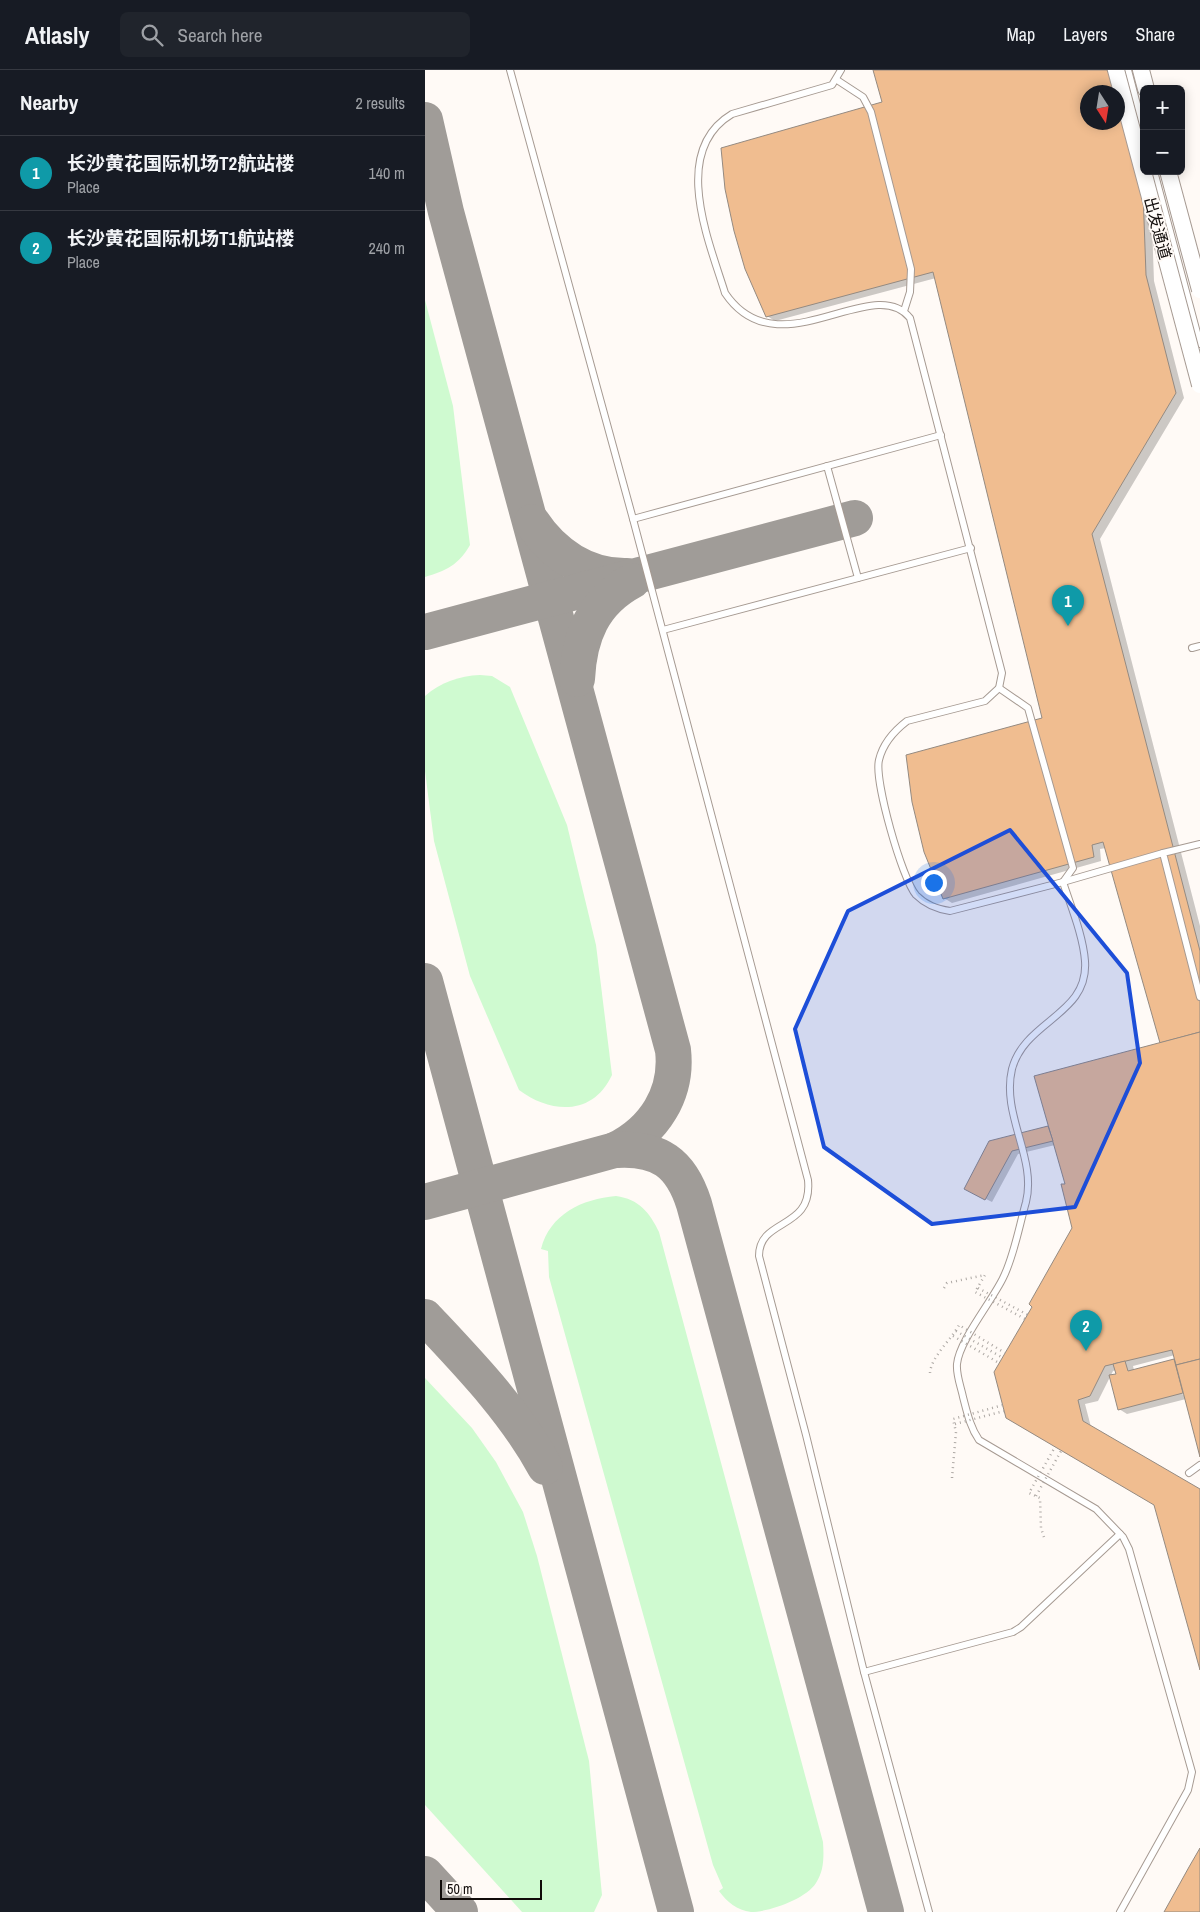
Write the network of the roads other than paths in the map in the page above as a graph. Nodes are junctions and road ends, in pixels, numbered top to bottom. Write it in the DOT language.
graph roads {
  1 [pos="510,70"];
  2 [pos="841,70"];
  3 [pos="1116,70"];
  4 [pos="1128,70"];
  5 [pos="1141,70"];
  6 [pos="1149,70"];
  7 [pos="837,80"];
  8 [pos="1145,85"];
  9 [pos="1153,85"];
  10 [pos="1140,115"];
  11 [pos="1156,175"];
  12 [pos="1169,175"];
  13 [pos="1177,175"];
  14 [pos="1200,263"];
  15 [pos="1200,290"];
  16 [pos="905,311"];
  17 [pos="1200,344"];
  18 [pos="1200,385"];
  19 [pos="941,435"];
  20 [pos="827,466"];
  21 [pos="633,519"];
  22 [pos="971,548"];
  23 [pos="858,578"];
  24 [pos="663,630"];
  25 [pos="1200,646"];
  26 [pos="1192,648"];
  27 [pos="999,688"];
  28 [pos="1200,844"];
  29 [pos="1163,854"];
  30 [pos="1063,882"];
  31 [pos="1200,997"];
  32 [pos="1200,1465"];
  33 [pos="1189,1473"];
  34 [pos="1120,1534"];
  35 [pos="864,1672"];
  36 [pos="929,1912"];
  37 [pos="1120,1912"];
  1 -- 21 [label="lane"];
  2 -- 7 [label="lane"];
  3 -- 18 [label="street, 出发通道, bridge"];
  4 -- 10 [label="lane"];
  5 -- 8 [label="street"];
  6 -- 9 [label="street"];
  7 -- 16 [label="lane"];
  7 -- 16 [label="lane"];
  11 -- 17 [label="lane"];
  12 -- 15 [label="street, bridge"];
  13 -- 14 [label="street"];
  16 -- 19 [label="lane"];
  19 -- 20 [label="lane"];
  19 -- 22 [label="lane"];
  20 -- 21 [label="lane"];
  20 -- 23 [label="lane"];
  21 -- 24 [label="lane"];
  22 -- 23 [label="lane"];
  22 -- 27 [label="lane"];
  23 -- 24 [label="lane"];
  24 -- 35 [label="lane"];
  25 -- 26 [label="lane"];
  27 -- 30 [label="lane"];
  27 -- 30 [label="lane"];
  28 -- 29 [label="lane"];
  29 -- 30 [label="lane"];
  29 -- 31 [label="lane"];
  30 -- 34 [label="lane"];
  32 -- 33 [label="lane"];
  34 -- 35 [label="lane"];
  34 -- 37 [label="lane"];
  35 -- 36 [label="lane"];
}
